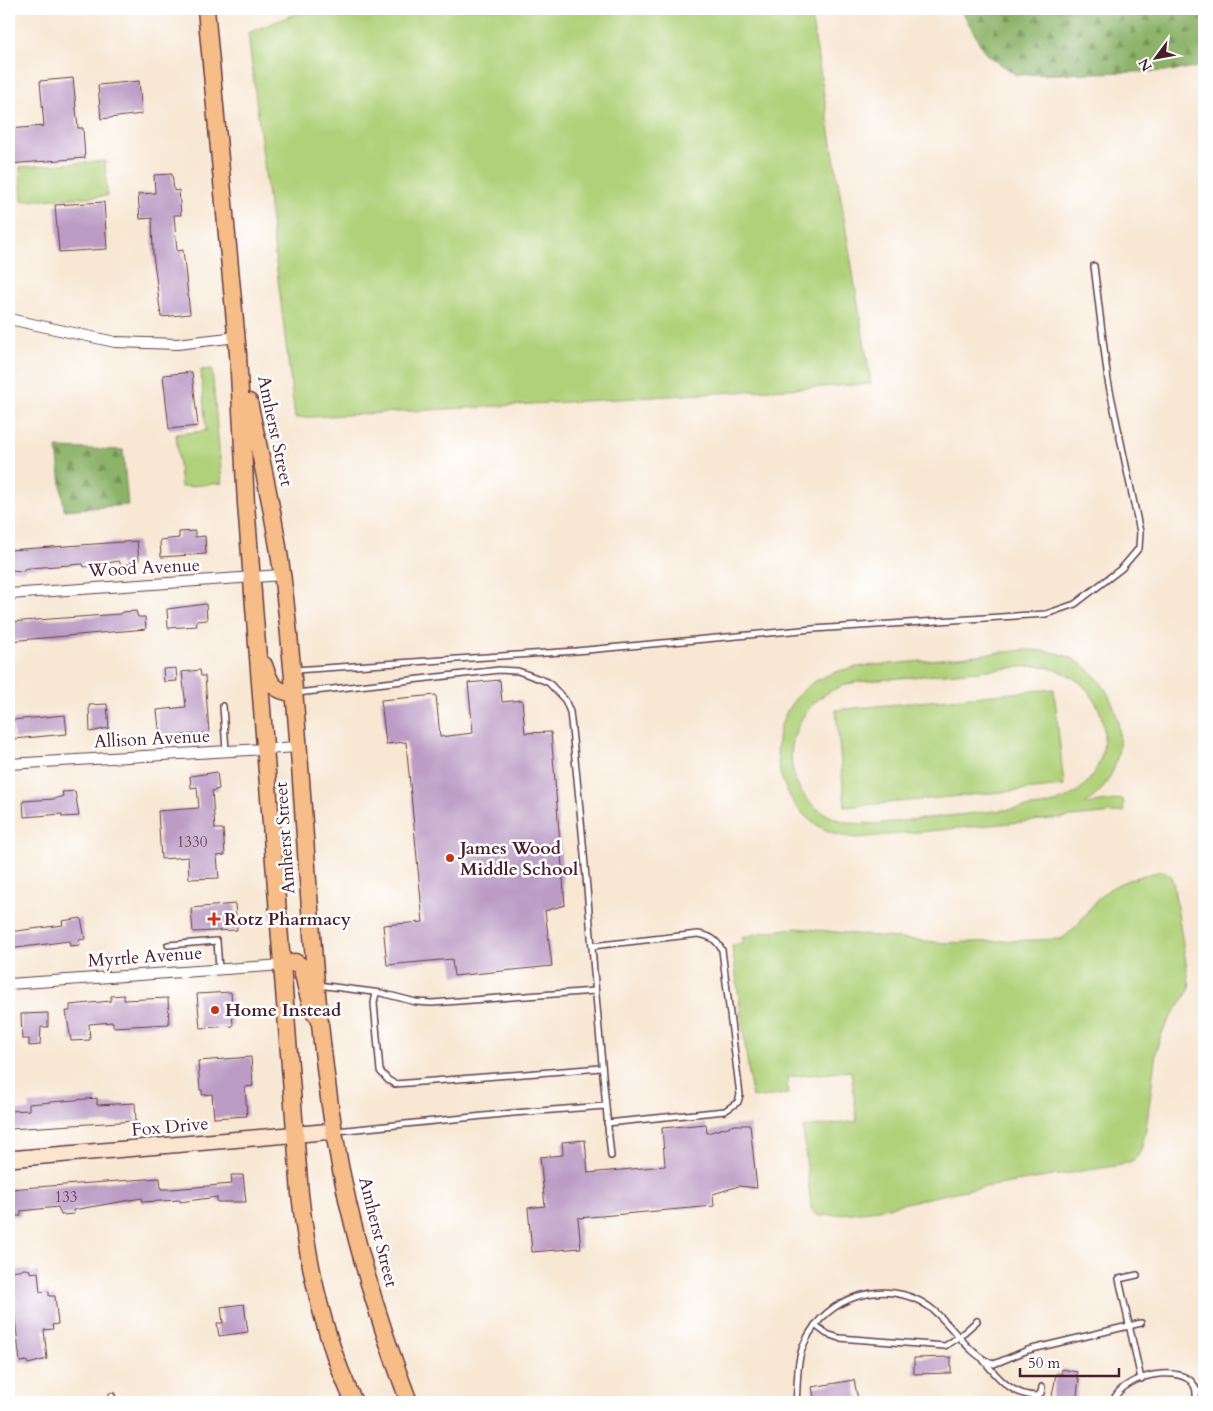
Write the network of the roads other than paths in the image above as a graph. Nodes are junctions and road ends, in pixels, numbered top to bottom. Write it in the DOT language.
graph roads {
  1 [pos="206,9"];
  2 [pos="1094,266"];
  3 [pos="9,319"];
  4 [pos="237,337"];
  5 [pos="238,354"];
  6 [pos="282,575"];
  7 [pos="253,578"];
  8 [pos="9,594"];
  9 [pos="257,646"];
  10 [pos="292,670"];
  11 [pos="294,693"];
  12 [pos="223,706"];
  13 [pos="298,747"];
  14 [pos="266,749"];
  15 [pos="226,751"];
  16 [pos="9,764"];
  17 [pos="168,945"];
  18 [pos="592,946"];
  19 [pos="283,965"];
  20 [pos="219,968"];
  21 [pos="9,984"];
  22 [pos="318,985"];
  23 [pos="376,992"];
  24 [pos="595,992"];
  25 [pos="322,1031"];
  26 [pos="601,1068"];
  27 [pos="605,1106"];
  28 [pos="607,1123"];
  29 [pos="334,1131"];
  30 [pos="295,1135"];
  31 [pos="610,1156"];
  32 [pos="9,1159"];
  33 [pos="1138,1275"];
  34 [pos="977,1321"];
  35 [pos="1141,1322"];
  36 [pos="1129,1325"];
  37 [pos="815,1326"];
  38 [pos="960,1336"];
  39 [pos="980,1357"];
  40 [pos="1141,1379"];
  41 [pos="1042,1387"];
  42 [pos="1204,1390"];
  43 [pos="1196,1392"];
  44 [pos="354,1402"];
  45 [pos="409,1402"];
  46 [pos="796,1402"];
  47 [pos="1113,1402"];
  48 [pos="1195,1402"];
  1 -- 4 [label="main road, Amherst Street"];
  2 -- 10 [label="lane"];
  3 -- 4 [label="street"];
  4 -- 5 [label="main road, Amherst Street"];
  5 -- 6 [label="main road, Amherst Street"];
  5 -- 7 [label="main road, Amherst Street"];
  6 -- 7 [label="street, Wood Avenue"];
  6 -- 10 [label="main road, Amherst Street"];
  7 -- 8 [label="street, Wood Avenue"];
  7 -- 9 [label="main road, Amherst Street"];
  9 -- 11 [label="main road"];
  9 -- 14 [label="main road, Amherst Street"];
  10 -- 11 [label="main road, Amherst Street"];
  11 -- 13 [label="main road, Amherst Street"];
  11 -- 18 [label="lane"];
  12 -- 15 [label="lane"];
  13 -- 14 [label="street, Allison Avenue"];
  13 -- 22 [label="main road, Amherst Street"];
  14 -- 15 [label="street, Allison Avenue"];
  14 -- 19 [label="main road, Amherst Street"];
  15 -- 16 [label="street, Allison Avenue"];
  17 -- 20 [label="lane"];
  18 -- 24 [label="lane"];
  18 -- 28 [label="lane"];
  19 -- 20 [label="street, Myrtle Avenue"];
  19 -- 25 [label="main road"];
  19 -- 30 [label="main road, Amherst Street"];
  20 -- 21 [label="street, Myrtle Avenue"];
  22 -- 23 [label="lane"];
  22 -- 25 [label="main road, Amherst Street"];
  23 -- 24 [label="lane"];
  23 -- 26 [label="lane"];
  24 -- 26 [label="lane"];
  25 -- 29 [label="main road, Amherst Street"];
  26 -- 27 [label="lane"];
  27 -- 28 [label="lane"];
  27 -- 29 [label="lane"];
  28 -- 31 [label="lane"];
  29 -- 30 [label="main road, Fox Drive"];
  29 -- 45 [label="main road, Amherst Street"];
  30 -- 32 [label="main road, Fox Drive"];
  30 -- 44 [label="main road, Amherst Street"];
  33 -- 36 [label="lane"];
  34 -- 38 [label="lane"];
  35 -- 36 [label="lane"];
  36 -- 39 [label="lane"];
  36 -- 40 [label="lane"];
  37 -- 38 [label="lane"];
  37 -- 38 [label="lane"];
  37 -- 46 [label="lane"];
  38 -- 39 [label="lane"];
  39 -- 41 [label="lane"];
  40 -- 43 [label="lane"];
  40 -- 47 [label="lane"];
  42 -- 43 [label="lane"];
  43 -- 48 [label="lane"];
}
